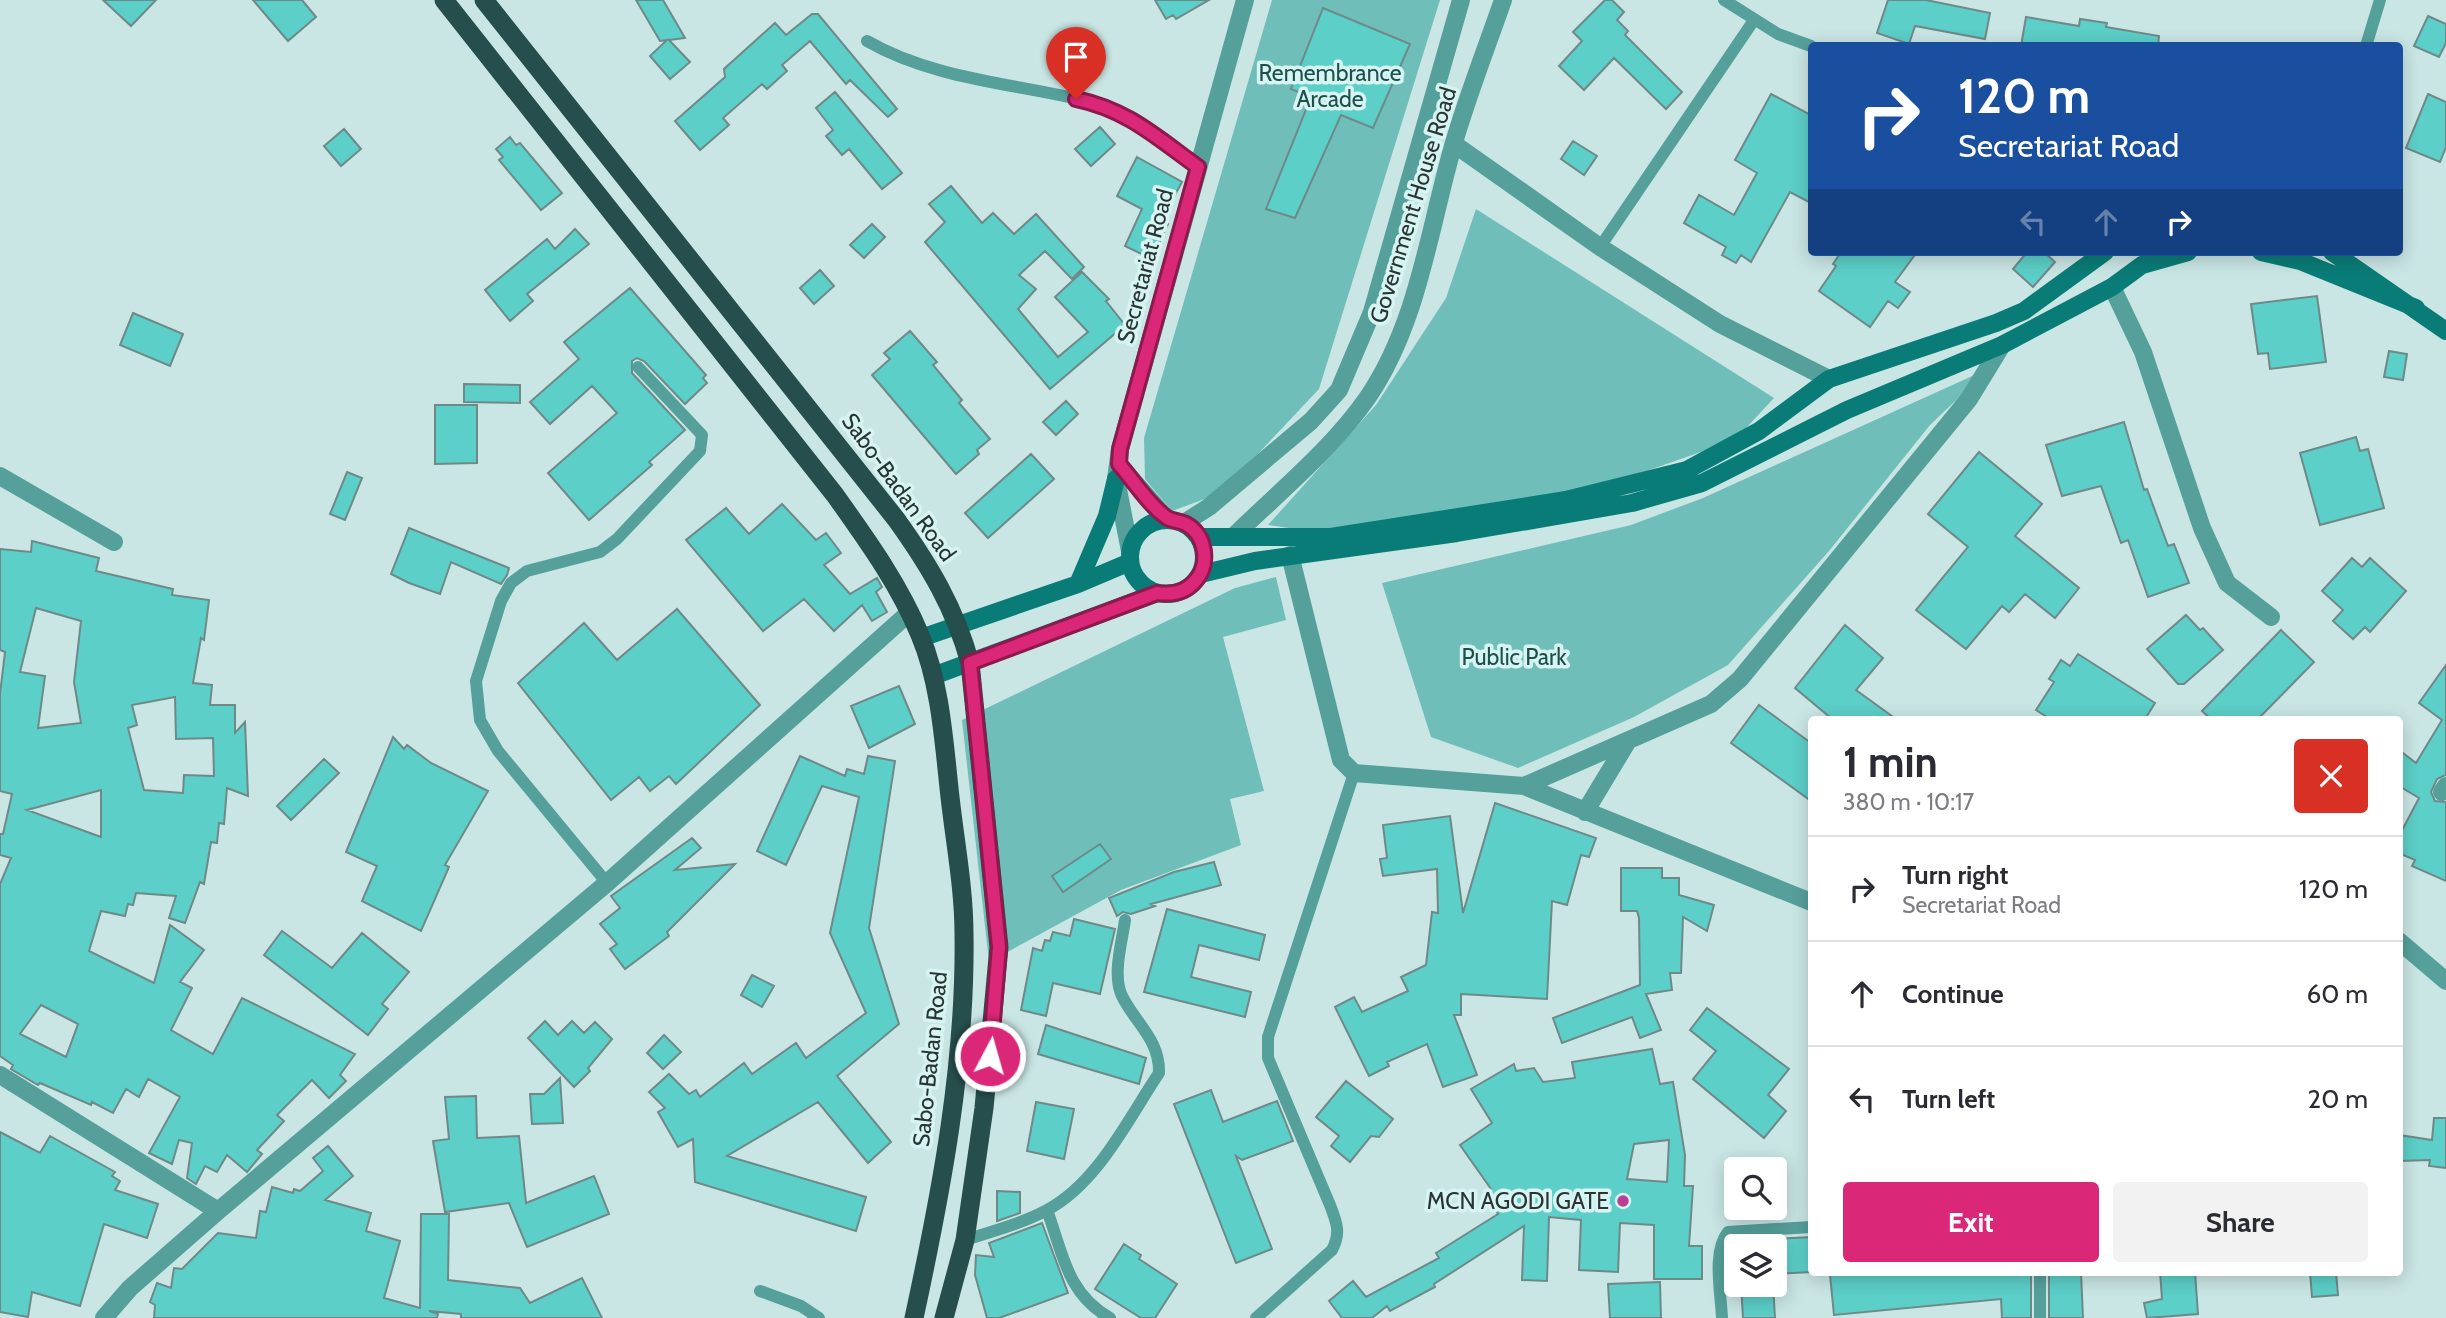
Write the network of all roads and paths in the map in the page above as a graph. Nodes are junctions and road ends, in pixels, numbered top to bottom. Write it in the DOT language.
graph roads {
  1 [pos="444,0"];
  2 [pos="484,0"];
  3 [pos="1245,0"];
  4 [pos="1461,0"];
  5 [pos="1503,0"];
  6 [pos="1724,0"];
  7 [pos="2380,0"];
  8 [pos="1754,20"];
  9 [pos="867,41"];
  10 [pos="2367,42"];
  11 [pos="1808,45"];
  12 [pos="1454,144"];
  13 [pos="1198,167"];
  14 [pos="1600,247"];
  15 [pos="2100,256"];
  16 [pos="2174,256"];
  17 [pos="2278,256"];
  18 [pos="2338,256"];
  19 [pos="2112,287"];
  20 [pos="724,299"];
  21 [pos="2416,308"];
  22 [pos="698,320"];
  23 [pos="2446,331"];
  24 [pos="2002,345"];
  25 [pos="638,367"];
  26 [pos="1829,379"];
  27 [pos="1118,472"];
  28 [pos="0,476"];
  29 [pos="1176,521"];
  30 [pos="1235,535"];
  31 [pos="1199,537"];
  32 [pos="114,542"];
  33 [pos="1290,555"];
  34 [pos="1130,557"];
  35 [pos="1201,574"];
  36 [pos="1078,584"];
  37 [pos="1157,593"];
  38 [pos="910,612"];
  39 [pos="2271,617"];
  40 [pos="959,625"];
  41 [pos="921,638"];
  42 [pos="970,663"];
  43 [pos="933,676"];
  44 [pos="1626,744"];
  45 [pos="1354,773"];
  46 [pos="1524,786"];
  47 [pos="1585,813"];
  48 [pos="607,883"];
  49 [pos="1808,901"];
  50 [pos="1125,920"];
  51 [pos="2403,944"];
  52 [pos="2446,981"];
  53 [pos="0,1075"];
  54 [pos="1047,1210"];
  55 [pos="218,1211"];
  56 [pos="1808,1227"];
  57 [pos="965,1240"];
  58 [pos="2040,1276"];
  59 [pos="760,1291"];
  60 [pos="104,1318"];
  61 [pos="819,1318"];
  62 [pos="914,1318"];
  63 [pos="944,1318"];
  64 [pos="1110,1318"];
  65 [pos="1256,1318"];
  66 [pos="1721,1318"];
  67 [pos="2040,1318"];
  1 -- 22 [label="highway, Sabo-Badan Road"];
  2 -- 20 [label="highway, Sabo-Badan Road"];
  3 -- 13 [label="street, Secretariat Road"];
  4 -- 29 [label="street, Government House Road"];
  5 -- 12 [label="street, Government House Road"];
  6 -- 8 [label="lane"];
  7 -- 10 [label="lane"];
  8 -- 11 [label="lane"];
  8 -- 14 [label="lane"];
  9 -- 13 [label="lane"];
  12 -- 14 [label="street"];
  12 -- 30 [label="street, Government House Road"];
  13 -- 27 [label="street, Secretariat Road"];
  14 -- 26 [label="street"];
  15 -- 26 [label="main road"];
  16 -- 19 [label="main road"];
  17 -- 21 [label="main road"];
  18 -- 21 [label="main road"];
  19 -- 24 [label="main road"];
  19 -- 39 [label="street"];
  20 -- 22 [label="highway"];
  20 -- 40 [label="highway, Sabo-Badan Road"];
  21 -- 23 [label="main road"];
  22 -- 38 [label="highway, Sabo-Badan Road"];
  24 -- 33 [label="main road"];
  24 -- 44 [label="street"];
  25 -- 48 [label="lane"];
  26 -- 30 [label="main road"];
  27 -- 29 [label="street"];
  27 -- 34 [label="street, Secretariat Road"];
  27 -- 36 [label="main road"];
  28 -- 32 [label="street"];
  29 -- 31 [label="main road"];
  29 -- 34 [label="main road"];
  30 -- 31 [label="main road"];
  31 -- 35 [label="main road"];
  33 -- 35 [label="main road"];
  33 -- 45 [label="street"];
  34 -- 36 [label="main road"];
  34 -- 37 [label="main road"];
  35 -- 37 [label="main road"];
  36 -- 40 [label="main road"];
  37 -- 42 [label="main road"];
  38 -- 41 [label="highway, Sabo-Badan Road"];
  38 -- 48 [label="street"];
  40 -- 41 [label="main road"];
  40 -- 42 [label="highway, Sabo-Badan Road"];
  41 -- 43 [label="highway, Sabo-Badan Road"];
  42 -- 43 [label="main road"];
  42 -- 57 [label="highway, Sabo-Badan Road"];
  43 -- 62 [label="highway, Sabo-Badan Road"];
  44 -- 46 [label="street"];
  44 -- 47 [label="street"];
  45 -- 46 [label="street"];
  45 -- 65 [label="lane"];
  46 -- 47 [label="street"];
  47 -- 49 [label="street"];
  48 -- 55 [label="street"];
  50 -- 54 [label="lane"];
  51 -- 52 [label="street"];
  53 -- 55 [label="street"];
  54 -- 57 [label="lane"];
  54 -- 64 [label="lane"];
  55 -- 60 [label="street"];
  56 -- 66 [label="lane"];
  57 -- 63 [label="highway, Sabo-Badan Road"];
  58 -- 67 [label="lane"];
  59 -- 61 [label="lane"];
}
